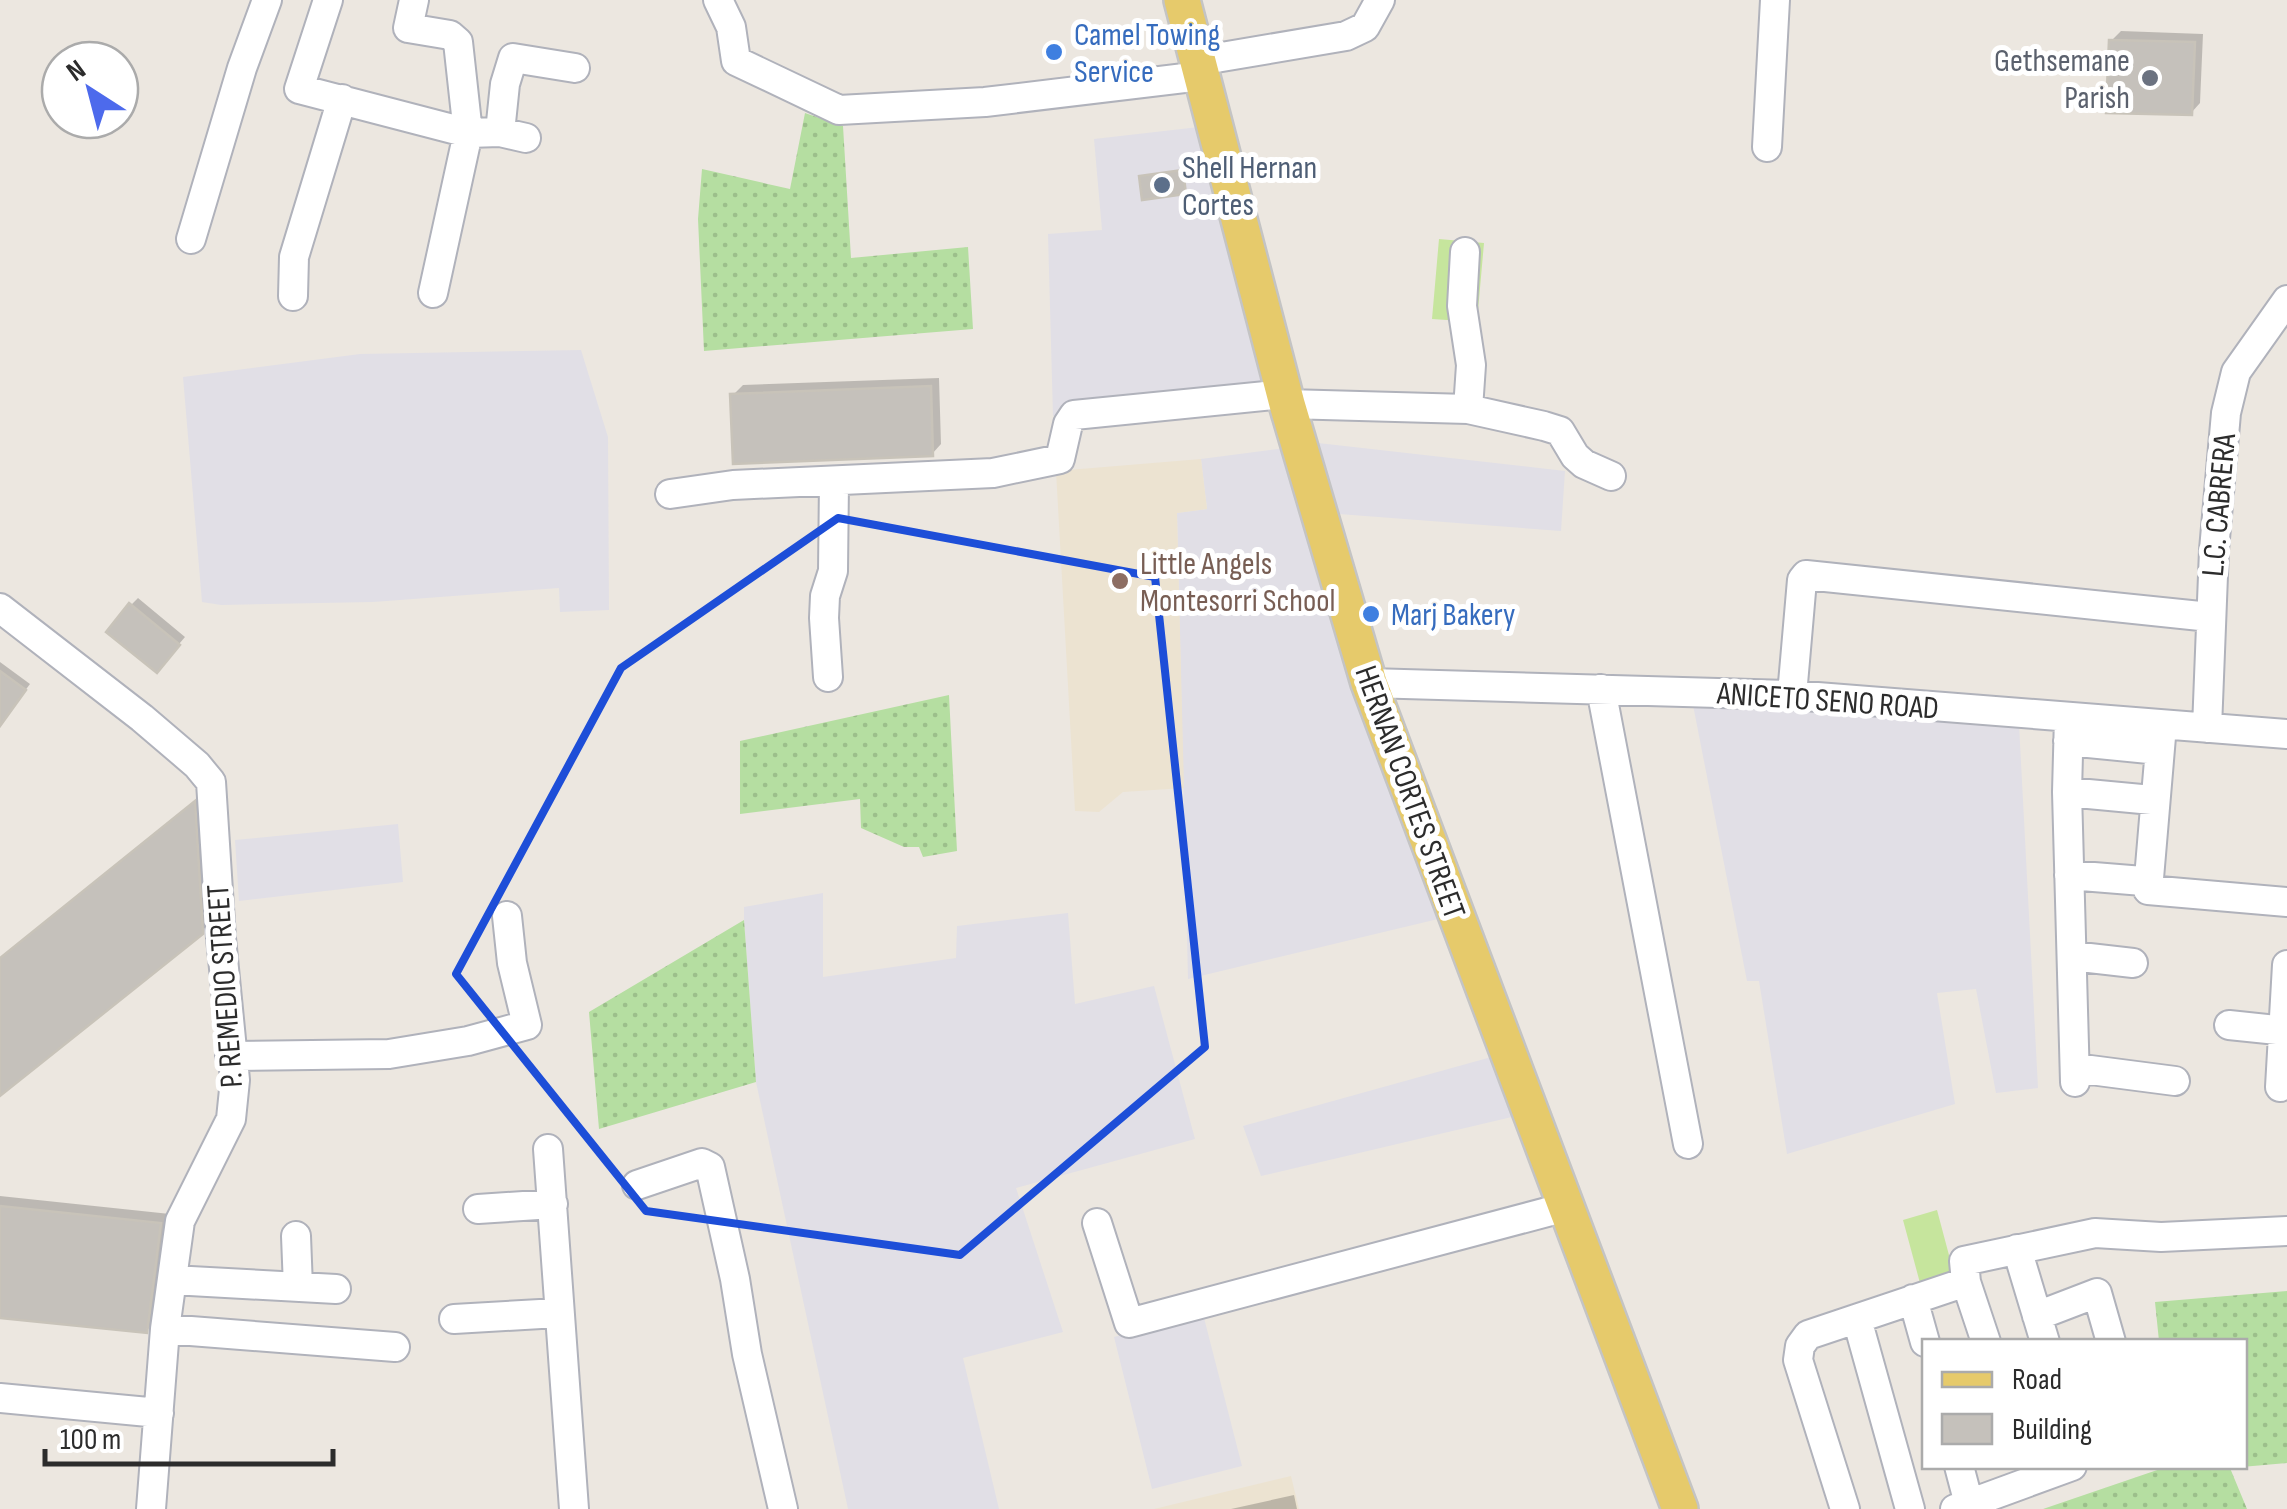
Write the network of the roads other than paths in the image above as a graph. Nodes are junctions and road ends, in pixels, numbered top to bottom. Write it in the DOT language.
graph roads {
  1 [pos="266,0"];
  2 [pos="328,0"];
  3 [pos="414,0"];
  4 [pos="718,0"];
  5 [pos="1182,0"];
  6 [pos="1380,0"];
  7 [pos="1775,0"];
  8 [pos="575,68"];
  9 [pos="1199,68"];
  10 [pos="342,99"];
  11 [pos="468,133"];
  12 [pos="1767,148"];
  13 [pos="191,238"];
  14 [pos="1465,252"];
  15 [pos="432,292"];
  16 [pos="293,296"];
  17 [pos="2287,300"];
  18 [pos="2278,330"];
  19 [pos="1286,399"];
  20 [pos="1468,409"];
  21 [pos="1612,476"];
  22 [pos="834,482"];
  23 [pos="670,494"];
  24 [pos="0,608"];
  25 [pos="2210,617"];
  26 [pos="828,677"];
  27 [pos="1369,684"];
  28 [pos="1602,689"];
  29 [pos="1792,694"];
  30 [pos="2207,728"];
  31 [pos="2068,729"];
  32 [pos="2287,734"];
  33 [pos="2160,737"];
  34 [pos="2067,792"];
  35 [pos="2152,800"];
  36 [pos="2069,875"];
  37 [pos="2143,882"];
  38 [pos="2287,902"];
  39 [pos="508,916"];
  40 [pos="2072,956"];
  41 [pos="2133,963"];
  42 [pos="2287,965"];
  43 [pos="2229,1025"];
  44 [pos="2285,1030"];
  45 [pos="230,1056"];
  46 [pos="2175,1081"];
  47 [pos="2280,1087"];
  48 [pos="1688,1144"];
  49 [pos="548,1149"];
  50 [pos="637,1185"];
  51 [pos="553,1204"];
  52 [pos="1566,1207"];
  53 [pos="478,1208"];
  54 [pos="1097,1222"];
  55 [pos="2287,1232"];
  56 [pos="296,1236"];
  57 [pos="2018,1249"];
  58 [pos="172,1280"];
  59 [pos="1966,1282"];
  60 [pos="298,1287"];
  61 [pos="336,1289"];
  62 [pos="1914,1299"];
  63 [pos="558,1313"];
  64 [pos="454,1319"];
  65 [pos="1857,1319"];
  66 [pos="165,1329"];
  67 [pos="2041,1329"];
  68 [pos="1924,1339"];
  69 [pos="1985,1339"];
  70 [pos="2109,1339"];
  71 [pos="396,1346"];
  72 [pos="0,1398"];
  73 [pos="159,1413"];
  74 [pos="1959,1469"];
  75 [pos="2056,1469"];
  76 [pos="2028,1474"];
  77 [pos="1962,1506"];
  78 [pos="151,1509"];
  79 [pos="574,1509"];
  80 [pos="782,1509"];
  81 [pos="1680,1509"];
  82 [pos="1845,1509"];
  83 [pos="1910,1509"];
  1 -- 13 [label="street"];
  2 -- 10 [label="street"];
  3 -- 11 [label="street"];
  4 -- 9 [label="street"];
  5 -- 9 [label="main road, HERNAN CORTES STREET"];
  6 -- 9 [label="street"];
  7 -- 12 [label="street"];
  8 -- 11 [label="street"];
  9 -- 19 [label="main road, HERNAN CORTES STREET"];
  10 -- 11 [label="street"];
  10 -- 16 [label="street"];
  11 -- 15 [label="street"];
  14 -- 20 [label="street"];
  17 -- 18 [label="street, L.C. CABRERA"];
  18 -- 25 [label="street, L.C. CABRERA"];
  19 -- 20 [label="street"];
  19 -- 22 [label="street"];
  19 -- 27 [label="main road, HERNAN CORTES STREET"];
  20 -- 21 [label="street"];
  22 -- 23 [label="street"];
  22 -- 26 [label="street"];
  24 -- 45 [label="street, P. REMEDIO STREET"];
  25 -- 29 [label="street"];
  25 -- 30 [label="street, L.C. CABRERA"];
  27 -- 28 [label="street, ANICETO SENO ROAD"];
  27 -- 52 [label="main road, HERNAN CORTES STREET"];
  28 -- 29 [label="street, ANICETO SENO ROAD"];
  28 -- 48 [label="street"];
  29 -- 31 [label="street, ANICETO SENO ROAD"];
  30 -- 32 [label="street, ANICETO SENO ROAD"];
  30 -- 33 [label="street, ANICETO SENO ROAD"];
  31 -- 33 [label="street, ANICETO SENO ROAD"];
  31 -- 34 [label="street"];
  33 -- 38 [label="street"];
  34 -- 35 [label="street"];
  34 -- 36 [label="street"];
  36 -- 37 [label="street"];
  36 -- 40 [label="street"];
  39 -- 45 [label="street"];
  40 -- 41 [label="street"];
  40 -- 46 [label="street"];
  42 -- 44 [label="street"];
  43 -- 44 [label="street"];
  44 -- 47 [label="street"];
  45 -- 58 [label="street, P. REMEDIO STREET"];
  49 -- 51 [label="street"];
  50 -- 80 [label="street"];
  51 -- 53 [label="street"];
  51 -- 63 [label="street"];
  52 -- 54 [label="street"];
  52 -- 81 [label="main road, HERNAN CORTES STREET"];
  55 -- 57 [label="street"];
  56 -- 60 [label="street"];
  57 -- 59 [label="street"];
  57 -- 67 [label="street"];
  58 -- 60 [label="street"];
  58 -- 66 [label="street, P. REMEDIO STREET"];
  59 -- 62 [label="street"];
  59 -- 69 [label="street"];
  60 -- 61 [label="street"];
  62 -- 65 [label="street"];
  62 -- 68 [label="street"];
  63 -- 64 [label="street"];
  63 -- 79 [label="street"];
  65 -- 82 [label="street"];
  65 -- 83 [label="street"];
  66 -- 71 [label="street"];
  66 -- 73 [label="street, P. REMEDIO STREET"];
  67 -- 70 [label="street"];
  72 -- 73 [label="street"];
  73 -- 78 [label="street, P. REMEDIO STREET"];
  74 -- 77 [label="street"];
  75 -- 76 [label="street"];
  76 -- 77 [label="street"];
}
